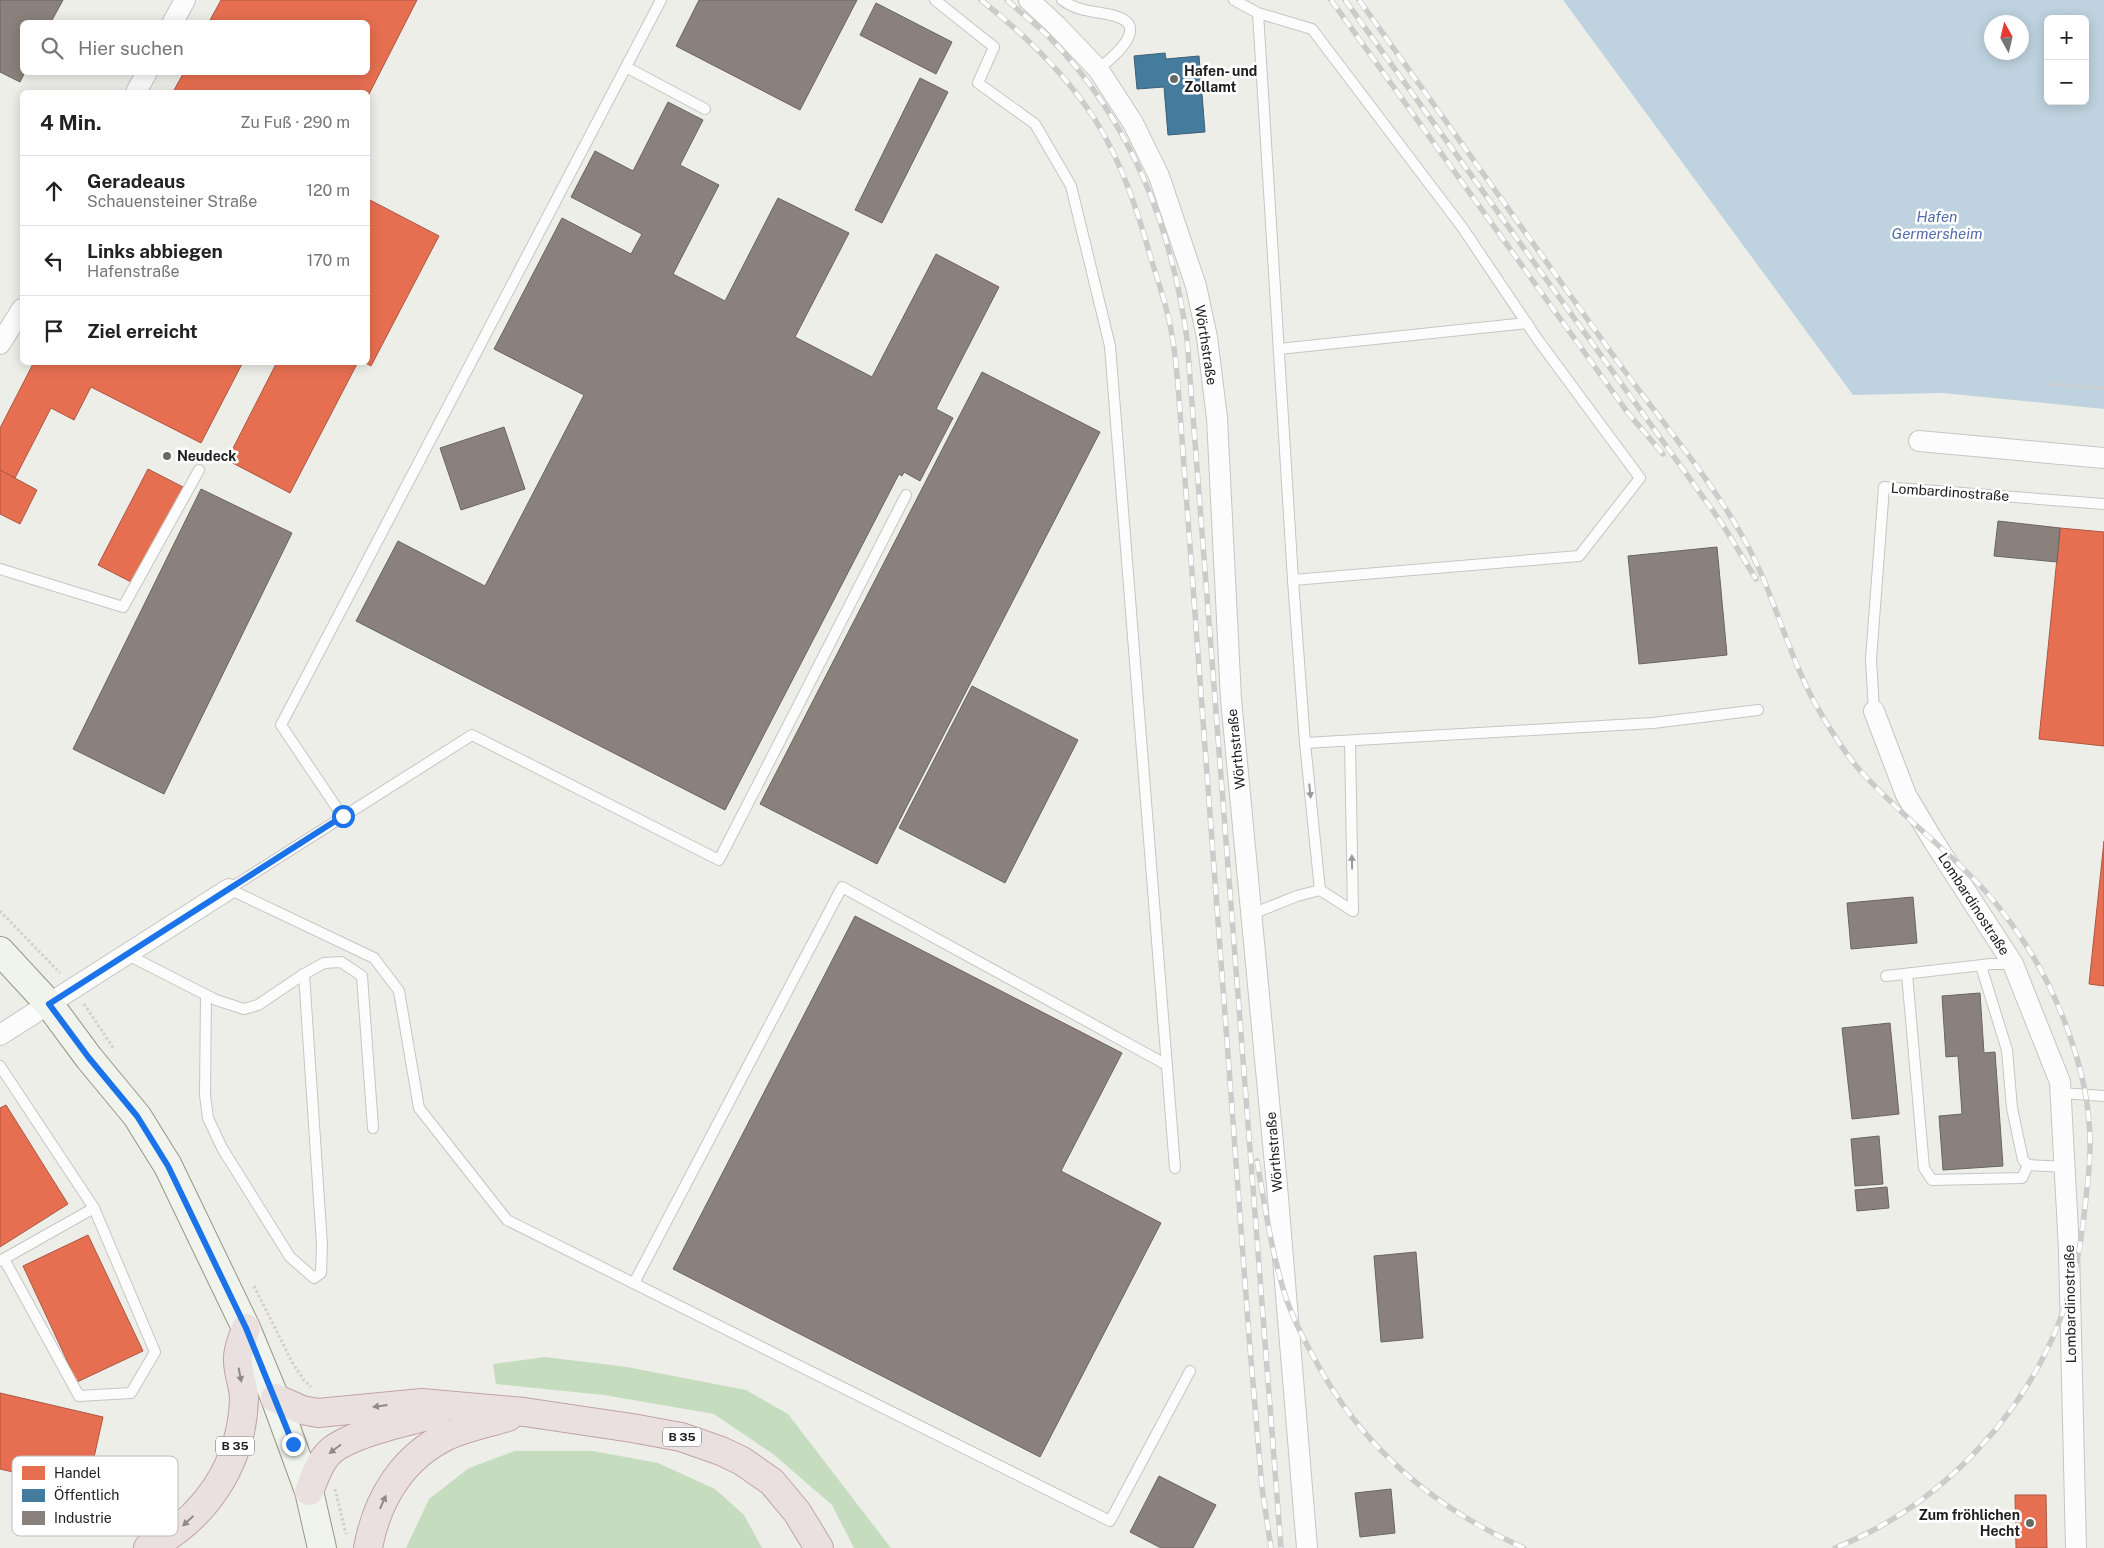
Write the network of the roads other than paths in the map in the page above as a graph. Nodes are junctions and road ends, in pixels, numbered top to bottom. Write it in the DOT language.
graph roads {
  1 [pos="184,0"];
  2 [pos="661,0"];
  3 [pos="935,0"];
  4 [pos="1029,0"];
  5 [pos="1062,0"];
  6 [pos="1234,0"];
  7 [pos="1258,13"];
  8 [pos="174,20"];
  9 [pos="626,67"];
  10 [pos="1098,70"];
  11 [pos="145,75"];
  12 [pos="137,90"];
  13 [pos="706,109"];
  14 [pos="20,312"];
  15 [pos="1527,324"];
  16 [pos="0,344"];
  17 [pos="1279,349"];
  18 [pos="1918,441"];
  19 [pos="2104,458"];
  20 [pos="199,470"];
  21 [pos="906,495"];
  22 [pos="2104,504"];
  23 [pos="0,569"];
  24 [pos="1293,580"];
  25 [pos="1758,710"];
  26 [pos="1874,711"];
  27 [pos="1350,741"];
  28 [pos="1305,743"];
  29 [pos="343,816"];
  30 [pos="229,889"];
  31 [pos="1320,890"];
  32 [pos="1252,914"];
  33 [pos="0,951"];
  34 [pos="126,954"];
  35 [pos="2013,964"];
  36 [pos="1981,966"];
  37 [pos="304,974"];
  38 [pos="1907,974"];
  39 [pos="1886,976"];
  40 [pos="206,995"];
  41 [pos="49,1004"];
  42 [pos="0,1036"];
  43 [pos="1167,1065"];
  44 [pos="0,1066"];
  45 [pos="2061,1093"];
  46 [pos="2104,1096"];
  47 [pos="373,1128"];
  48 [pos="2028,1165"];
  49 [pos="2065,1167"];
  50 [pos="1175,1168"];
  51 [pos="94,1208"];
  52 [pos="2,1260"];
  53 [pos="634,1283"];
  54 [pos="246,1328"];
  55 [pos="1190,1371"];
  56 [pos="275,1398"];
  57 [pos="464,1407"];
  58 [pos="524,1412"];
  59 [pos="309,1491"];
  60 [pos="178,1530"];
  61 [pos="170,1536"];
  62 [pos="812,1541"];
  63 [pos="148,1548"];
  64 [pos="322,1548"];
  65 [pos="368,1548"];
  66 [pos="1307,1548"];
  67 [pos="2076,1548"];
  1 -- 8 [label="street"];
  2 -- 9 [label="lane"];
  3 -- 43 [label="lane"];
  4 -- 10 [label="street, Wörthstraße"];
  5 -- 10 [label="lane"];
  6 -- 7 [label="lane"];
  7 -- 15 [label="lane"];
  7 -- 17 [label="lane"];
  9 -- 13 [label="lane"];
  9 -- 29 [label="lane"];
  10 -- 32 [label="street, Wörthstraße"];
  11 -- 12 [label="street"];
  14 -- 16 [label="street"];
  15 -- 17 [label="lane"];
  15 -- 24 [label="lane"];
  17 -- 24 [label="lane"];
  18 -- 19 [label="street"];
  20 -- 23 [label="lane"];
  21 -- 29 [label="lane"];
  22 -- 26 [label="lane, Lombardinostraße"];
  24 -- 28 [label="lane"];
  25 -- 27 [label="lane"];
  26 -- 35 [label="street, Lombardinostraße"];
  27 -- 28 [label="lane"];
  31 -- 27 [label="lane, one-way"];
  28 -- 31 [label="lane, one-way"];
  29 -- 30 [label="lane"];
  30 -- 34 [label="street"];
  30 -- 53 [label="lane"];
  31 -- 32 [label="lane"];
  32 -- 66 [label="street, Wörthstraße"];
  33 -- 41 [label="street"];
  34 -- 40 [label="lane"];
  34 -- 41 [label="street"];
  35 -- 36 [label="lane"];
  35 -- 45 [label="street, Lombardinostraße"];
  36 -- 38 [label="lane"];
  36 -- 48 [label="lane"];
  37 -- 40 [label="lane"];
  37 -- 40 [label="lane"];
  37 -- 47 [label="lane"];
  38 -- 39 [label="lane"];
  38 -- 48 [label="lane"];
  41 -- 42 [label="street"];
  41 -- 54 [label="street"];
  43 -- 50 [label="lane"];
  43 -- 53 [label="lane"];
  44 -- 51 [label="lane"];
  45 -- 46 [label="lane"];
  45 -- 49 [label="street, Lombardinostraße"];
  48 -- 49 [label="lane"];
  49 -- 67 [label="street, Lombardinostraße"];
  51 -- 52 [label="lane"];
  51 -- 52 [label="lane"];
  53 -- 55 [label="lane"];
  54 -- 56 [label="street"];
  54 -- 60 [label="highway, B 35, one-way"];
  57 -- 56 [label="highway, B 35, one-way"];
  56 -- 59 [label="street"];
  57 -- 58 [label="highway, B 35"];
  57 -- 59 [label="highway, B 35, one-way"];
  58 -- 62 [label="highway, B 35"];
  65 -- 58 [label="highway, B 35, one-way"];
  59 -- 64 [label="street"];
  61 -- 63 [label="highway, B 35, one-way"];
}
